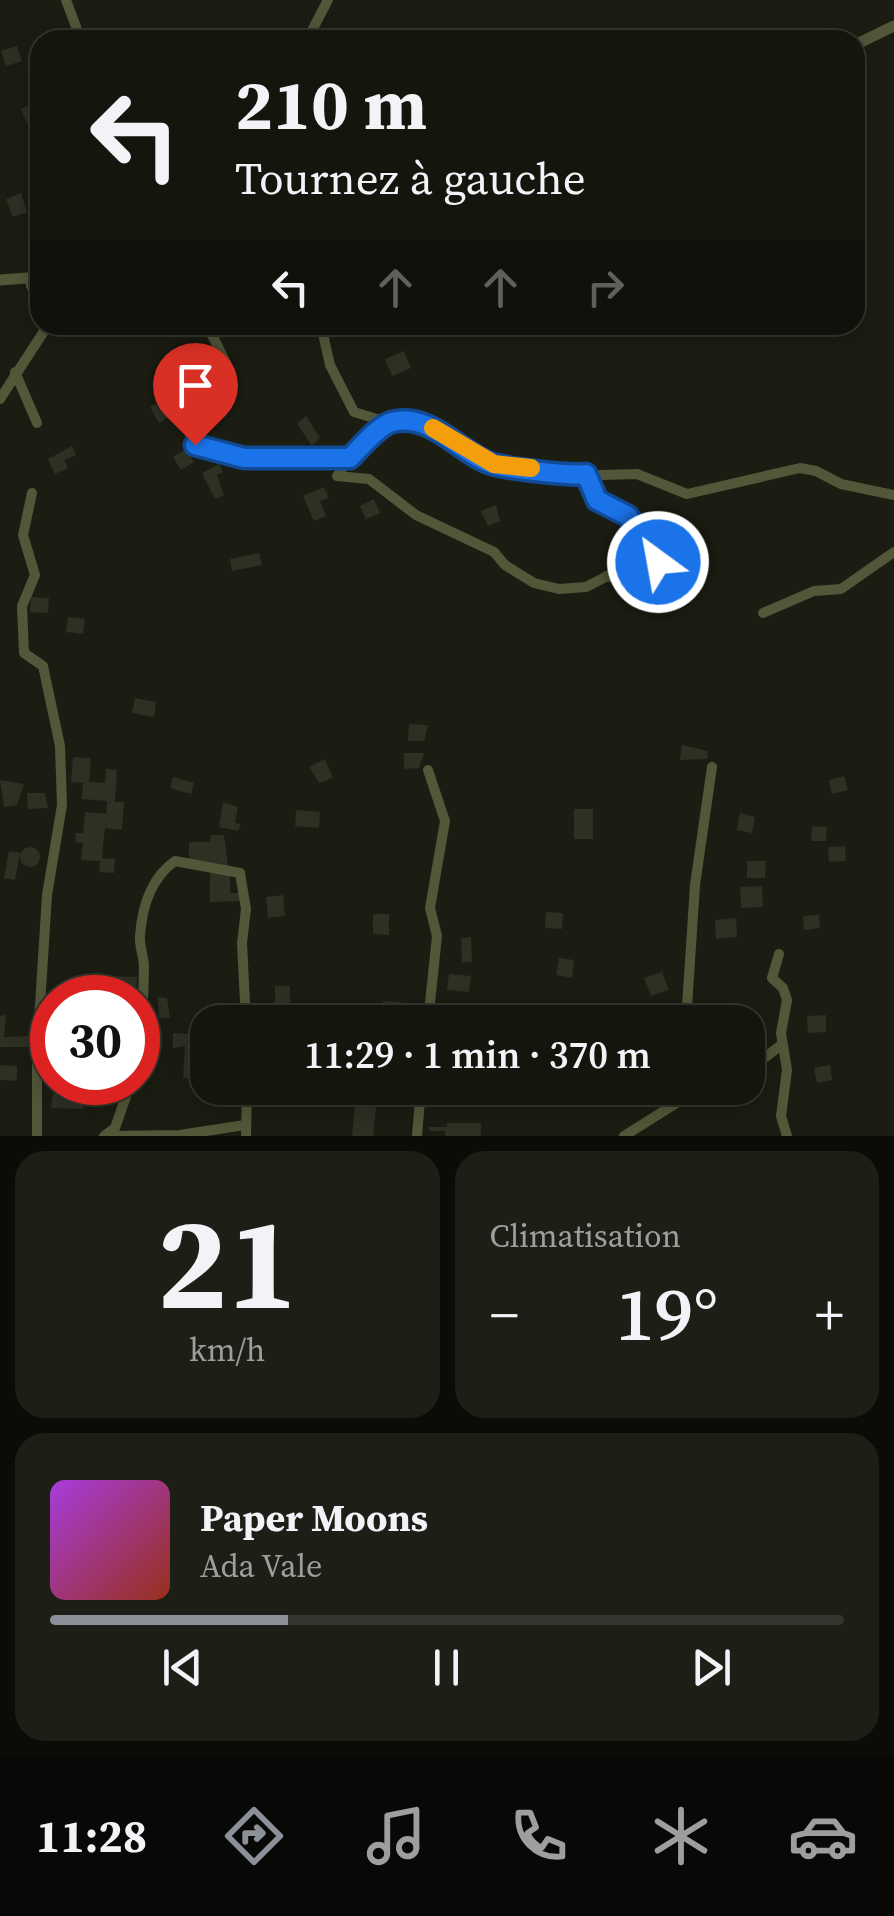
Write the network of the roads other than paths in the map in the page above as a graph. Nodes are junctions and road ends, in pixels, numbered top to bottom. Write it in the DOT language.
graph roads {
  1 [pos="66,0"];
  2 [pos="328,0"];
  3 [pos="894,26"];
  4 [pos="77,30"];
  5 [pos="312,30"];
  6 [pos="865,40"];
  7 [pos="30,278"];
  8 [pos="0,280"];
  9 [pos="41,335"];
  10 [pos="212,335"];
  11 [pos="323,335"];
  12 [pos="226,363"];
  13 [pos="15,372"];
  14 [pos="0,399"];
  15 [pos="390,422"];
  16 [pos="37,423"];
  17 [pos="192,442"];
  18 [pos="350,458"];
  19 [pos="586,474"];
  20 [pos="32,493"];
  21 [pos="894,494"];
  22 [pos="894,552"];
  23 [pos="654,561"];
  24 [pos="683,572"];
  25 [pos="606,576"];
  26 [pos="763,613"];
  27 [pos="712,766"];
  28 [pos="428,770"];
  29 [pos="778,954"];
  30 [pos="143,975"];
  31 [pos="245,1005"];
  32 [pos="430,1005"];
  33 [pos="687,1005"];
  34 [pos="781,1045"];
  35 [pos="765,1058"];
  36 [pos="124,1105"];
  37 [pos="246,1105"];
  38 [pos="420,1105"];
  39 [pos="667,1105"];
  40 [pos="245,1130"];
  41 [pos="37,1136"];
  42 [pos="104,1136"];
  43 [pos="113,1136"];
  44 [pos="417,1136"];
  45 [pos="624,1136"];
  46 [pos="788,1136"];
  1 -- 4 [label="street"];
  2 -- 5 [label="street"];
  3 -- 6 [label="street"];
  7 -- 8 [label="street"];
  9 -- 13 [label="street"];
  10 -- 12 [label="street"];
  11 -- 15 [label="street"];
  13 -- 14 [label="street"];
  13 -- 16 [label="street"];
  15 -- 18 [label="street"];
  15 -- 19 [label="street"];
  17 -- 18 [label="street"];
  18 -- 25 [label="street"];
  19 -- 21 [label="street"];
  19 -- 23 [label="street"];
  20 -- 41 [label="street"];
  22 -- 26 [label="street"];
  23 -- 24 [label="street"];
  23 -- 25 [label="street"];
  23 -- 25 [label="street"];
  27 -- 33 [label="street"];
  28 -- 32 [label="street"];
  29 -- 34 [label="street"];
  30 -- 31 [label="street"];
  34 -- 35 [label="street"];
  34 -- 46 [label="street"];
  36 -- 42 [label="street"];
  37 -- 40 [label="street"];
  38 -- 44 [label="street"];
  39 -- 45 [label="street"];
  40 -- 43 [label="street"];
}
